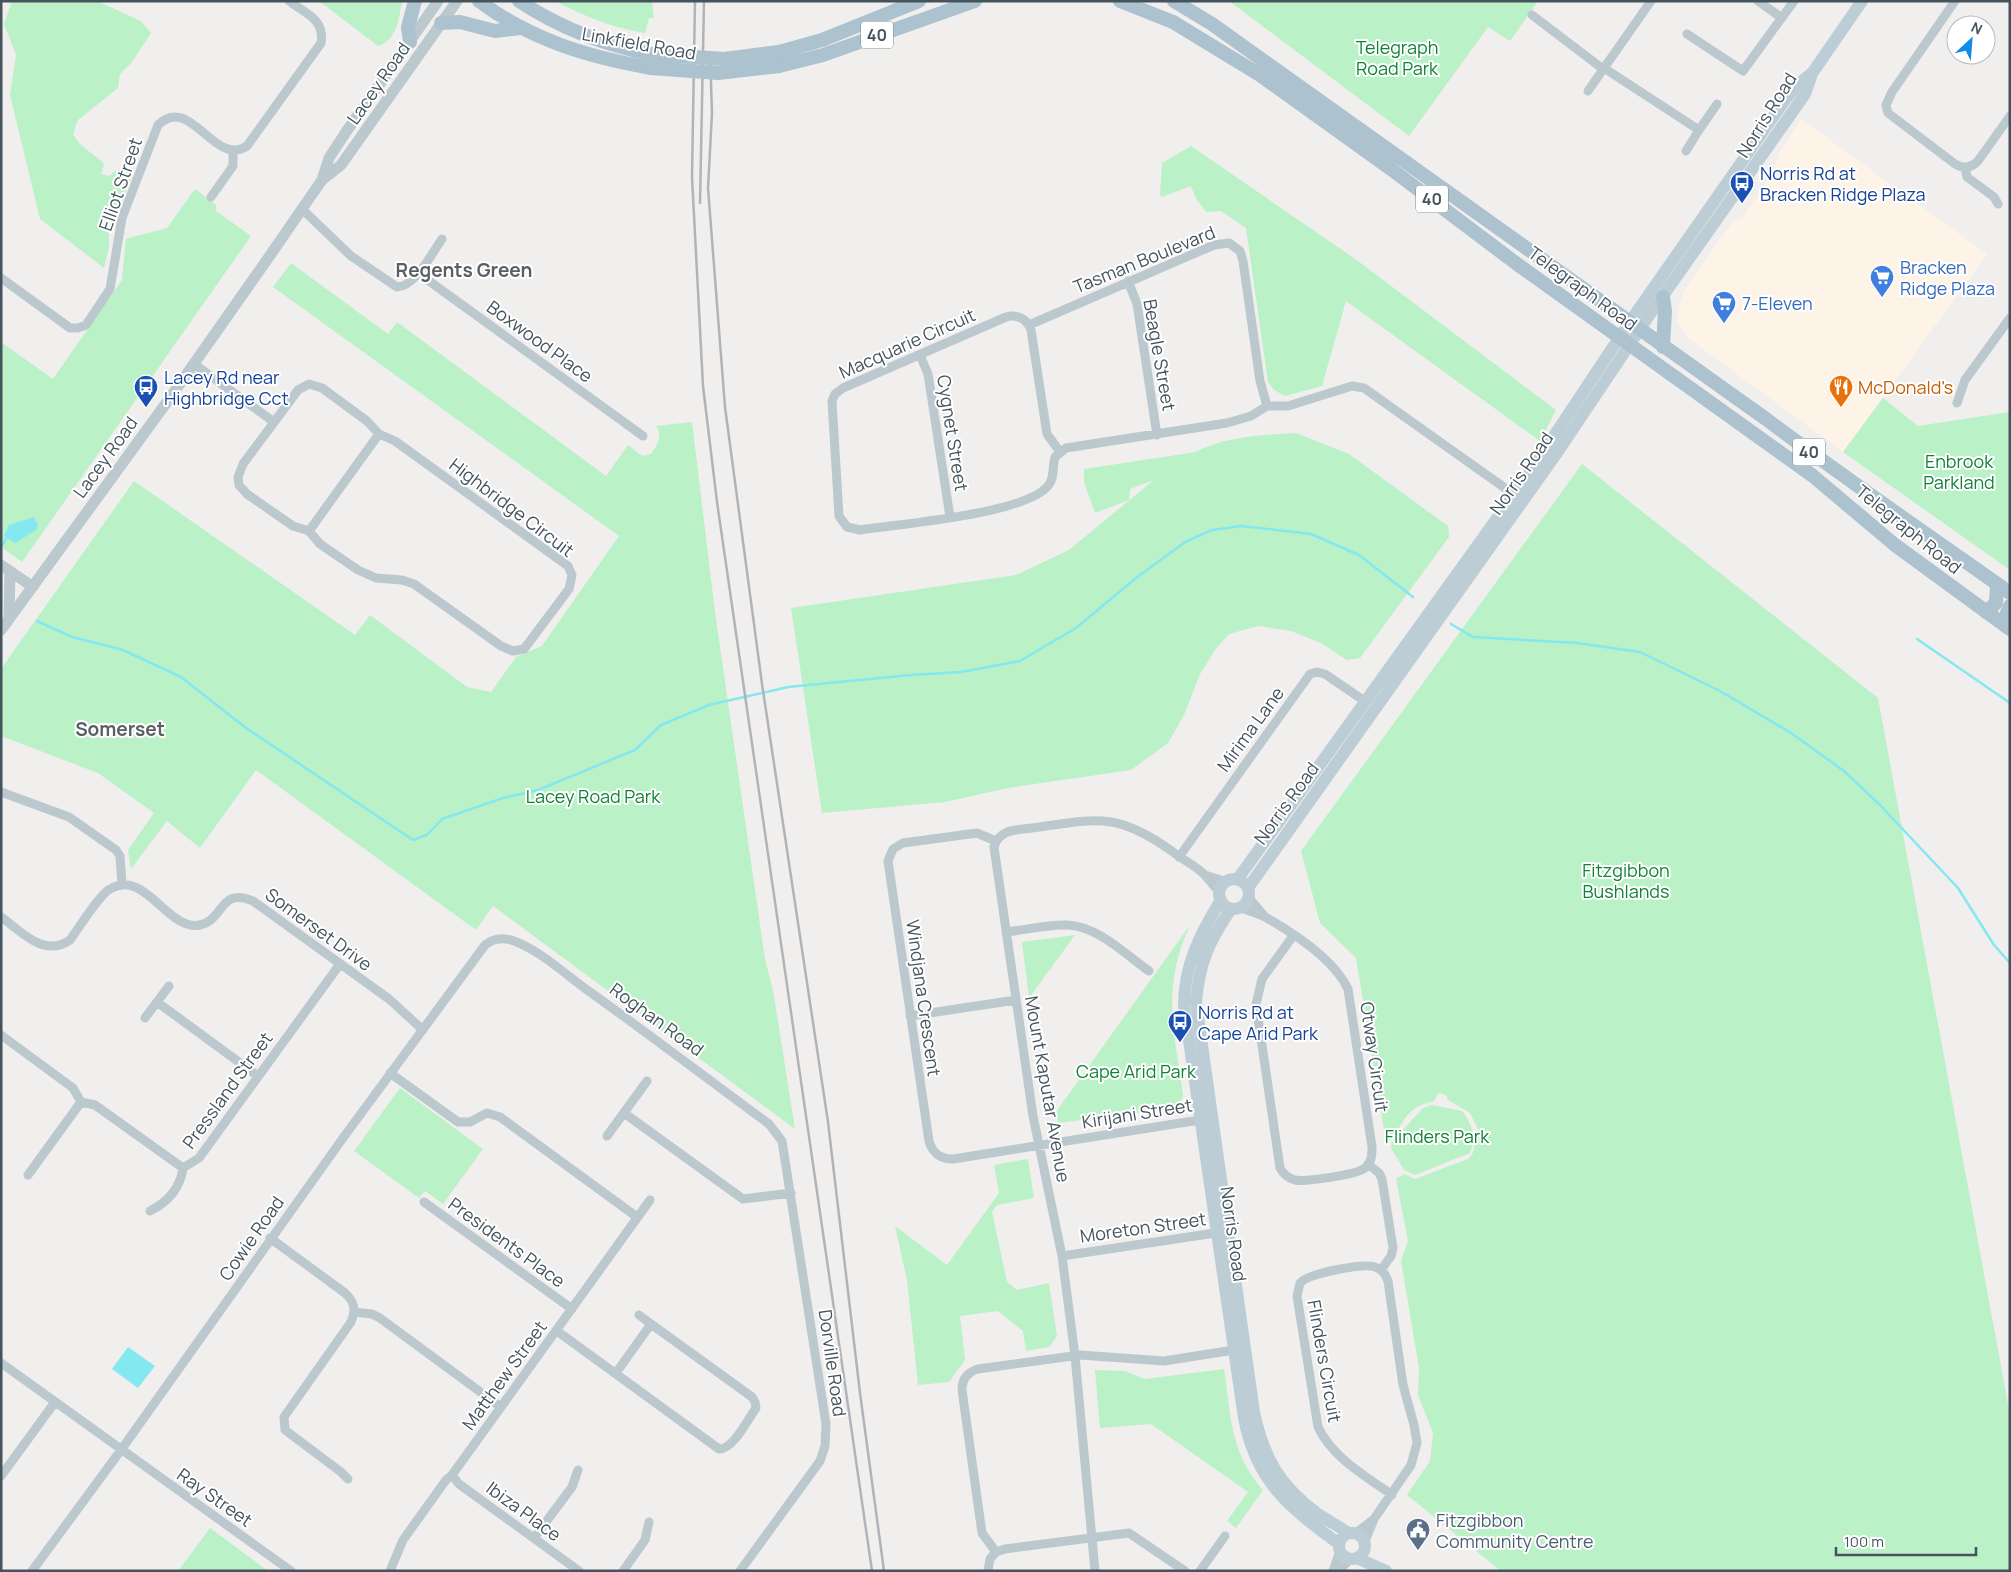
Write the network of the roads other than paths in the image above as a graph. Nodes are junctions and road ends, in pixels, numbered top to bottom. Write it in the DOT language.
graph roads {
  1 [pos="289,1"];
  2 [pos="415,1"];
  3 [pos="438,1"];
  4 [pos="457,1"];
  5 [pos="479,1"];
  6 [pos="519,1"];
  7 [pos="920,1"];
  8 [pos="975,1"];
  9 [pos="1120,1"];
  10 [pos="1174,1"];
  11 [pos="1651,1"];
  12 [pos="1758,1"];
  13 [pos="1794,1"];
  14 [pos="1862,1"];
  15 [pos="1955,1"];
  16 [pos="1532,16"];
  17 [pos="1782,18"];
  18 [pos="441,23"];
  19 [pos="520,28"];
  20 [pos="1687,34"];
  21 [pos="410,42"];
  22 [pos="779,59"];
  23 [pos="651,61"];
  24 [pos="1604,68"];
  25 [pos="1813,72"];
  26 [pos="1588,90"];
  27 [pos="1717,104"];
  28 [pos="2010,116"];
  29 [pos="1699,130"];
  30 [pos="1686,151"];
  31 [pos="233,152"];
  32 [pos="1965,167"];
  33 [pos="322,180"];
  34 [pos="211,197"];
  35 [pos="1998,204"];
  36 [pos="302,208"];
  37 [pos="442,239"];
  38 [pos="418,273"];
  39 [pos="1,278"];
  40 [pos="1128,282"];
  41 [pos="1662,297"];
  42 [pos="2010,318"];
  43 [pos="1029,325"];
  44 [pos="1634,327"];
  45 [pos="1624,342"];
  46 [pos="1663,347"];
  47 [pos="920,355"];
  48 [pos="194,364"];
  49 [pos="1957,403"];
  50 [pos="1267,406"];
  51 [pos="274,422"];
  52 [pos="378,434"];
  53 [pos="1156,435"];
  54 [pos="643,436"];
  55 [pos="1060,452"];
  56 [pos="1518,498"];
  57 [pos="950,517"];
  58 [pos="310,531"];
  59 [pos="6,568"];
  60 [pos="1997,584"];
  61 [pos="33,587"];
  62 [pos="2010,593"];
  63 [pos="2010,606"];
  64 [pos="1986,612"];
  65 [pos="9,619"];
  66 [pos="2009,629"];
  67 [pos="1,630"];
  68 [pos="1366,702"];
  69 [pos="1,792"];
  70 [pos="996,841"];
  71 [pos="1179,857"];
  72 [pos="122,884"];
  73 [pos="1226,888"];
  74 [pos="1242,900"];
  75 [pos="1,917"];
  76 [pos="1006,932"];
  77 [pos="1293,936"];
  78 [pos="507,939"];
  79 [pos="340,964"];
  80 [pos="1149,971"];
  81 [pos="169,986"];
  82 [pos="1016,1000"];
  83 [pos="157,1002"];
  84 [pos="910,1016"];
  85 [pos="145,1018"];
  86 [pos="424,1030"];
  87 [pos="1,1036"];
  88 [pos="390,1073"];
  89 [pos="258,1076"];
  90 [pos="647,1081"];
  91 [pos="81,1102"];
  92 [pos="624,1112"];
  93 [pos="1206,1119"];
  94 [pos="607,1136"];
  95 [pos="780,1136"];
  96 [pos="1038,1144"];
  97 [pos="1368,1164"];
  98 [pos="183,1168"];
  99 [pos="28,1175"];
  100 [pos="791,1193"];
  101 [pos="650,1200"];
  102 [pos="424,1202"];
  103 [pos="150,1211"];
  104 [pos="637,1217"];
  105 [pos="1222,1232"];
  106 [pos="270,1238"];
  107 [pos="1062,1256"];
  108 [pos="1381,1270"];
  109 [pos="572,1308"];
  110 [pos="354,1312"];
  111 [pos="639,1315"];
  112 [pos="651,1324"];
  113 [pos="557,1331"];
  114 [pos="1240,1349"];
  115 [pos="1075,1356"];
  116 [pos="1,1363"];
  117 [pos="616,1373"];
  118 [pos="55,1402"];
  119 [pos="501,1407"];
  120 [pos="121,1450"];
  121 [pos="578,1470"];
  122 [pos="452,1475"];
  123 [pos="1,1476"];
  124 [pos="348,1480"];
  125 [pos="1392,1495"];
  126 [pos="649,1522"];
  127 [pos="1225,1536"];
  128 [pos="1091,1537"];
  129 [pos="534,1538"];
  130 [pos="1353,1546"];
  131 [pos="996,1552"];
  132 [pos="1382,1568"];
  133 [pos="32,1571"];
  134 [pos="291,1571"];
  135 [pos="390,1571"];
  136 [pos="579,1571"];
  137 [pos="623,1571"];
  138 [pos="740,1571"];
  139 [pos="988,1571"];
  140 [pos="1095,1571"];
  141 [pos="1185,1571"];
  142 [pos="1200,1571"];
  143 [pos="1333,1571"];
  144 [pos="1339,1571"];
  1 -- 31 [label="street"];
  2 -- 21 [label="main road"];
  3 -- 21 [label="street, Lacey Road"];
  4 -- 18 [label="street, Lacey Road"];
  5 -- 19 [label="main road, Linkfield Road / 40"];
  6 -- 23 [label="main road, Linkfield Road / 40"];
  7 -- 22 [label="main road, Linkfield Road / 40"];
  8 -- 22 [label="main road, Linkfield Road / 40"];
  9 -- 45 [label="main road, Telegraph Road / 40"];
  10 -- 44 [label="main road, Telegraph Road / 40"];
  11 -- 24 [label="street"];
  12 -- 17 [label="street"];
  13 -- 17 [label="street"];
  14 -- 25 [label="main road, Norris Road"];
  15 -- 32 [label="street"];
  16 -- 24 [label="street"];
  17 -- 20 [label="street"];
  18 -- 19 [label="main road"];
  18 -- 33 [label="street, Lacey Road"];
  19 -- 23 [label="main road, Linkfield Road / 40"];
  21 -- 33 [label="street, Lacey Road"];
  22 -- 23 [label="main road, Linkfield Road / 40, bridge"];
  24 -- 26 [label="street"];
  24 -- 29 [label="street"];
  25 -- 41 [label="main road, Norris Road"];
  25 -- 44 [label="main road, Norris Road"];
  27 -- 29 [label="street"];
  28 -- 32 [label="street"];
  29 -- 30 [label="street"];
  31 -- 34 [label="street"];
  31 -- 39 [label="street, Elliot Street"];
  32 -- 35 [label="street"];
  33 -- 36 [label="street, Lacey Road"];
  36 -- 38 [label="street"];
  36 -- 48 [label="street, Lacey Road"];
  37 -- 38 [label="street"];
  38 -- 54 [label="street, Boxwood Place"];
  40 -- 43 [label="street, Tasman Boulevard"];
  40 -- 50 [label="street, Tasman Boulevard"];
  40 -- 53 [label="street, Beagle Street"];
  41 -- 44 [label="main road, Norris Road"];
  41 -- 46 [label="main road"];
  42 -- 49 [label="street"];
  43 -- 47 [label="street, Macquarie Circuit"];
  43 -- 55 [label="street"];
  44 -- 45 [label="main road, Norris Road"];
  44 -- 46 [label="main road, Telegraph Road / 40"];
  45 -- 56 [label="main road, Norris Road"];
  45 -- 64 [label="main road, Telegraph Road / 40"];
  46 -- 60 [label="main road, Telegraph Road / 40"];
  47 -- 57 [label="street, Cygnet Street"];
  47 -- 57 [label="street, Macquarie Circuit"];
  48 -- 51 [label="street"];
  48 -- 61 [label="street, Lacey Road"];
  50 -- 53 [label="street"];
  50 -- 56 [label="street"];
  51 -- 52 [label="street, Highbridge Circuit"];
  51 -- 58 [label="street, Highbridge Circuit"];
  52 -- 58 [label="street"];
  52 -- 58 [label="street, Highbridge Circuit"];
  53 -- 55 [label="street"];
  55 -- 57 [label="street, Macquarie Circuit"];
  56 -- 68 [label="main road, Norris Road"];
  56 -- 74 [label="main road, Norris Road"];
  59 -- 61 [label="street"];
  59 -- 65 [label="street"];
  60 -- 62 [label="main road, Telegraph Road / 40"];
  60 -- 64 [label="main road"];
  61 -- 65 [label="street, Lacey Road"];
  63 -- 66 [label="main road"];
  64 -- 66 [label="main road, Telegraph Road / 40"];
  65 -- 67 [label="street, Lacey Road"];
  68 -- 71 [label="street, Mirima Lane"];
  68 -- 73 [label="main road, Norris Road"];
  69 -- 72 [label="street"];
  70 -- 71 [label="street"];
  70 -- 76 [label="street, Mount Kaputar Avenue"];
  70 -- 84 [label="street, Windjana Crescent"];
  71 -- 73 [label="street"];
  72 -- 75 [label="street"];
  72 -- 79 [label="street, Somerset Drive"];
  73 -- 74 [label="main road"];
  73 -- 74 [label="main road"];
  73 -- 93 [label="main road, Norris Road"];
  74 -- 77 [label="street, Otway Circuit"];
  74 -- 93 [label="main road, Norris Road"];
  76 -- 80 [label="street"];
  76 -- 82 [label="street, Mount Kaputar Avenue"];
  77 -- 97 [label="street, Otway Circuit"];
  77 -- 97 [label="street"];
  78 -- 86 [label="street, Cowie Road"];
  78 -- 95 [label="street, Roghan Road"];
  79 -- 86 [label="street, Somerset Drive"];
  79 -- 89 [label="street, Pressland Street"];
  81 -- 83 [label="street"];
  82 -- 84 [label="street"];
  82 -- 96 [label="street, Mount Kaputar Avenue"];
  83 -- 85 [label="street"];
  83 -- 89 [label="street"];
  84 -- 96 [label="street, Windjana Crescent"];
  86 -- 88 [label="street, Cowie Road"];
  87 -- 91 [label="street, Pressland Street"];
  88 -- 104 [label="street"];
  88 -- 106 [label="street, Cowie Road"];
  89 -- 98 [label="street, Pressland Street"];
  90 -- 92 [label="street"];
  91 -- 98 [label="street, Pressland Street"];
  91 -- 99 [label="street"];
  92 -- 94 [label="street"];
  92 -- 100 [label="street"];
  93 -- 96 [label="street, Kirijani Street"];
  93 -- 105 [label="main road, Norris Road"];
  95 -- 100 [label="street, Dorville Road"];
  96 -- 107 [label="street, Mount Kaputar Avenue"];
  97 -- 108 [label="street"];
  98 -- 103 [label="street"];
  100 -- 138 [label="street, Dorville Road"];
  101 -- 104 [label="street, Matthew Street"];
  102 -- 109 [label="street, Presidents Place"];
  104 -- 109 [label="street, Matthew Street"];
  105 -- 107 [label="street, Moreton Street"];
  105 -- 114 [label="main road, Norris Road"];
  106 -- 110 [label="street"];
  106 -- 120 [label="street, Cowie Road"];
  107 -- 115 [label="street, Mount Kaputar Avenue"];
  108 -- 125 [label="street"];
  108 -- 125 [label="street, Flinders Circuit"];
  109 -- 113 [label="street, Matthew Street"];
  110 -- 119 [label="street"];
  110 -- 124 [label="street"];
  111 -- 112 [label="street"];
  112 -- 117 [label="street"];
  112 -- 117 [label="street"];
  113 -- 117 [label="street"];
  113 -- 119 [label="street, Matthew Street"];
  114 -- 115 [label="street"];
  114 -- 130 [label="main road, Norris Road"];
  115 -- 128 [label="street, Mount Kaputar Avenue"];
  115 -- 131 [label="street"];
  116 -- 118 [label="street, Ray Street"];
  118 -- 120 [label="street, Ray Street"];
  118 -- 123 [label="street"];
  119 -- 122 [label="street, Matthew Street"];
  120 -- 133 [label="street, Cowie Road"];
  120 -- 134 [label="street, Ray Street"];
  121 -- 129 [label="street"];
  122 -- 129 [label="street, Ibiza Place"];
  122 -- 135 [label="street, Matthew Street"];
  125 -- 130 [label="street"];
  126 -- 137 [label="street"];
  127 -- 142 [label="street"];
  128 -- 131 [label="street"];
  128 -- 140 [label="street, Mount Kaputar Avenue"];
  128 -- 141 [label="street"];
  129 -- 136 [label="street, Ibiza Place"];
  130 -- 132 [label="main road"];
  130 -- 143 [label="street"];
  130 -- 144 [label="street"];
  131 -- 139 [label="street"];
}
